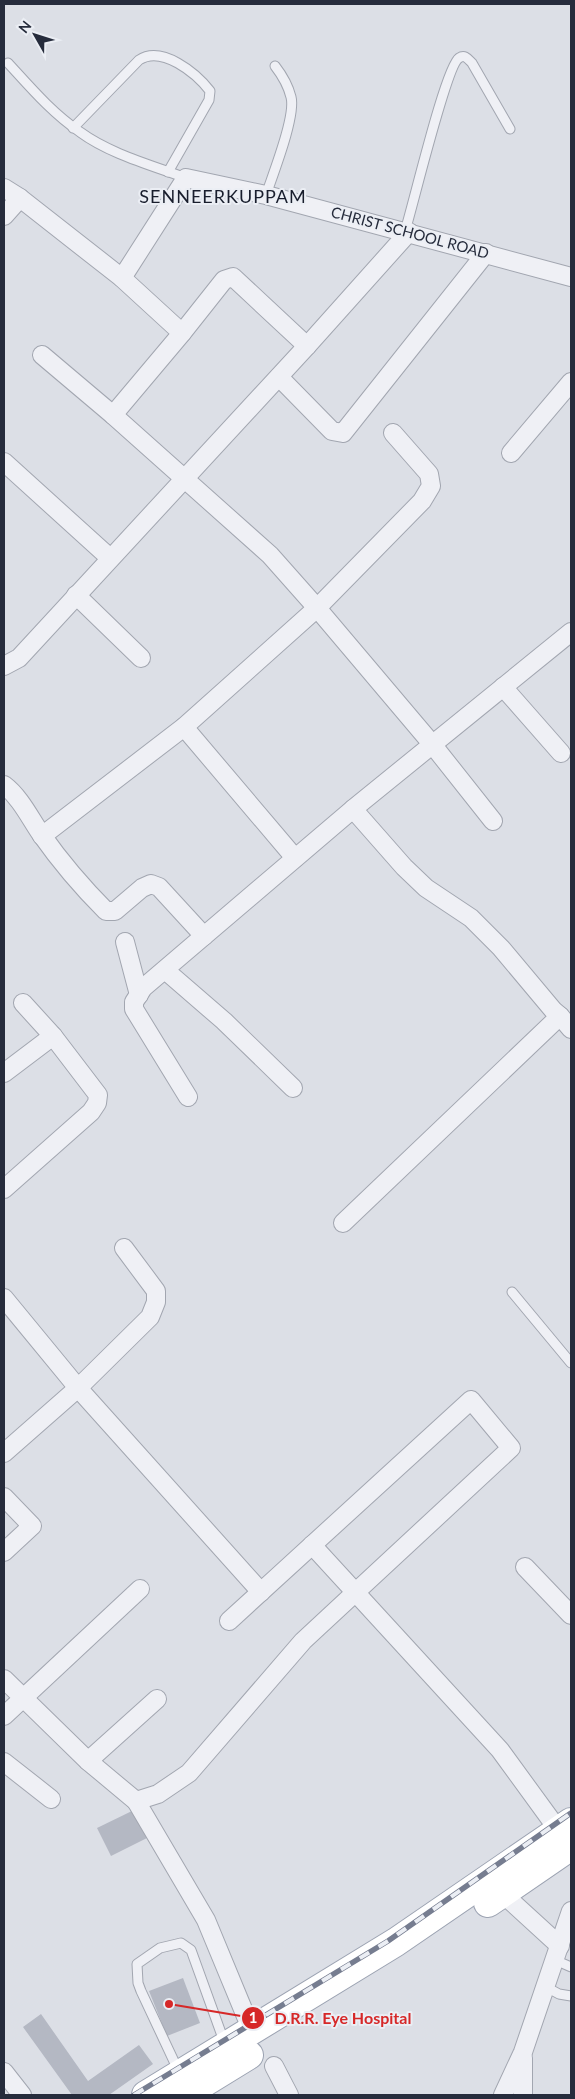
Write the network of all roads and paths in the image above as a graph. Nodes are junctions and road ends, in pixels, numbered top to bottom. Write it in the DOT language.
graph roads {
  1 [pos="8,63"];
  2 [pos="275,66"];
  3 [pos="74,128"];
  4 [pos="510,129"];
  5 [pos="168,172"];
  6 [pos="186,178"];
  7 [pos="4,188"];
  8 [pos="266,195"];
  9 [pos="20,198"];
  10 [pos="4,216"];
  11 [pos="407,231"];
  12 [pos="486,253"];
  13 [pos="571,277"];
  14 [pos="122,278"];
  15 [pos="182,333"];
  16 [pos="307,346"];
  17 [pos="42,355"];
  18 [pos="279,377"];
  19 [pos="571,382"];
  20 [pos="113,415"];
  21 [pos="393,432"];
  22 [pos="511,453"];
  23 [pos="4,462"];
  24 [pos="183,479"];
  25 [pos="110,558"];
  26 [pos="76,595"];
  27 [pos="317,608"];
  28 [pos="571,632"];
  29 [pos="141,658"];
  30 [pos="4,666"];
  31 [pos="503,687"];
  32 [pos="184,728"];
  33 [pos="432,744"];
  34 [pos="561,753"];
  35 [pos="4,785"];
  36 [pos="352,809"];
  37 [pos="493,821"];
  38 [pos="42,836"];
  39 [pos="295,858"];
  40 [pos="204,936"];
  41 [pos="125,942"];
  42 [pos="165,970"];
  43 [pos="139,995"];
  44 [pos="23,1003"];
  45 [pos="566,1022"];
  46 [pos="53,1036"];
  47 [pos="4,1073"];
  48 [pos="293,1088"];
  49 [pos="188,1097"];
  50 [pos="4,1189"];
  51 [pos="343,1223"];
  52 [pos="124,1248"];
  53 [pos="512,1292"];
  54 [pos="4,1298"];
  55 [pos="571,1363"];
  56 [pos="78,1388"];
  57 [pos="4,1453"];
  58 [pos="4,1497"];
  59 [pos="312,1545"];
  60 [pos="4,1552"];
  61 [pos="525,1567"];
  62 [pos="140,1589"];
  63 [pos="261,1592"];
  64 [pos="354,1592"];
  65 [pos="571,1615"];
  66 [pos="229,1621"];
  67 [pos="4,1679"];
  68 [pos="23,1697"];
  69 [pos="157,1699"];
  70 [pos="4,1716"];
  71 [pos="88,1761"];
  72 [pos="4,1762"];
  73 [pos="51,1799"];
  74 [pos="136,1801"];
  75 [pos="567,1833"];
  76 [pos="502,1893"];
  77 [pos="571,1910"];
  78 [pos="562,1958"];
  79 [pos="546,1987"];
  80 [pos="571,1996"];
  81 [pos="252,2031"];
  82 [pos="226,2047"];
  83 [pos="523,2052"];
  84 [pos="274,2066"];
  85 [pos="4,2072"];
  86 [pos="182,2084"];
  87 [pos="22,2095"];
  88 [pos="146,2095"];
  89 [pos="289,2095"];
  90 [pos="503,2095"];
  91 [pos="523,2095"];
  1 -- 3 [label="lane"];
  2 -- 8 [label="lane"];
  3 -- 5 [label="lane"];
  3 -- 5 [label="lane"];
  4 -- 11 [label="lane"];
  5 -- 6 [label="lane"];
  6 -- 8 [label="street, CHRIST SCHOOL ROAD"];
  6 -- 14 [label="street"];
  7 -- 9 [label="street"];
  8 -- 11 [label="street, CHRIST SCHOOL ROAD"];
  9 -- 10 [label="street"];
  9 -- 14 [label="street"];
  11 -- 12 [label="street, CHRIST SCHOOL ROAD"];
  11 -- 16 [label="street"];
  12 -- 13 [label="street, CHRIST SCHOOL ROAD"];
  12 -- 18 [label="street"];
  14 -- 15 [label="street"];
  15 -- 16 [label="street"];
  15 -- 20 [label="street"];
  16 -- 18 [label="street"];
  17 -- 20 [label="street"];
  18 -- 24 [label="street"];
  19 -- 22 [label="street"];
  20 -- 24 [label="street"];
  21 -- 27 [label="street"];
  23 -- 25 [label="street"];
  24 -- 25 [label="street"];
  24 -- 27 [label="street"];
  25 -- 26 [label="street"];
  26 -- 29 [label="street"];
  26 -- 30 [label="street"];
  27 -- 32 [label="street"];
  27 -- 33 [label="street"];
  28 -- 31 [label="street"];
  31 -- 33 [label="street"];
  31 -- 34 [label="street"];
  32 -- 38 [label="street"];
  32 -- 39 [label="street"];
  33 -- 36 [label="street"];
  33 -- 37 [label="street"];
  35 -- 38 [label="street"];
  36 -- 39 [label="street"];
  36 -- 45 [label="street"];
  38 -- 40 [label="street"];
  39 -- 40 [label="street"];
  40 -- 42 [label="street"];
  41 -- 43 [label="street"];
  42 -- 43 [label="street"];
  42 -- 48 [label="street"];
  43 -- 49 [label="street"];
  44 -- 46 [label="street"];
  45 -- 51 [label="street"];
  46 -- 47 [label="street"];
  46 -- 50 [label="street"];
  52 -- 56 [label="street"];
  53 -- 55 [label="lane"];
  54 -- 56 [label="street"];
  56 -- 57 [label="street"];
  56 -- 63 [label="street"];
  58 -- 60 [label="street"];
  59 -- 63 [label="street"];
  59 -- 64 [label="street"];
  59 -- 64 [label="street"];
  61 -- 65 [label="street"];
  62 -- 68 [label="street"];
  63 -- 66 [label="street"];
  64 -- 74 [label="street"];
  64 -- 75 [label="street"];
  67 -- 68 [label="street"];
  68 -- 70 [label="street"];
  68 -- 71 [label="street"];
  69 -- 71 [label="street"];
  71 -- 74 [label="street"];
  72 -- 73 [label="street"];
  74 -- 81 [label="street"];
  75 -- 76 [label="main road"];
  75 -- 81 [label="main road"];
  76 -- 78 [label="street"];
  76 -- 86 [label="main road"];
  77 -- 78 [label="street"];
  78 -- 79 [label="street"];
  79 -- 80 [label="lane"];
  79 -- 83 [label="street"];
  81 -- 82 [label="main road"];
  82 -- 86 [label="main road"];
  82 -- 86 [label="lane"];
  83 -- 90 [label="street"];
  83 -- 91 [label="street"];
  84 -- 89 [label="street"];
  85 -- 87 [label="street"];
  86 -- 88 [label="main road"];
}
